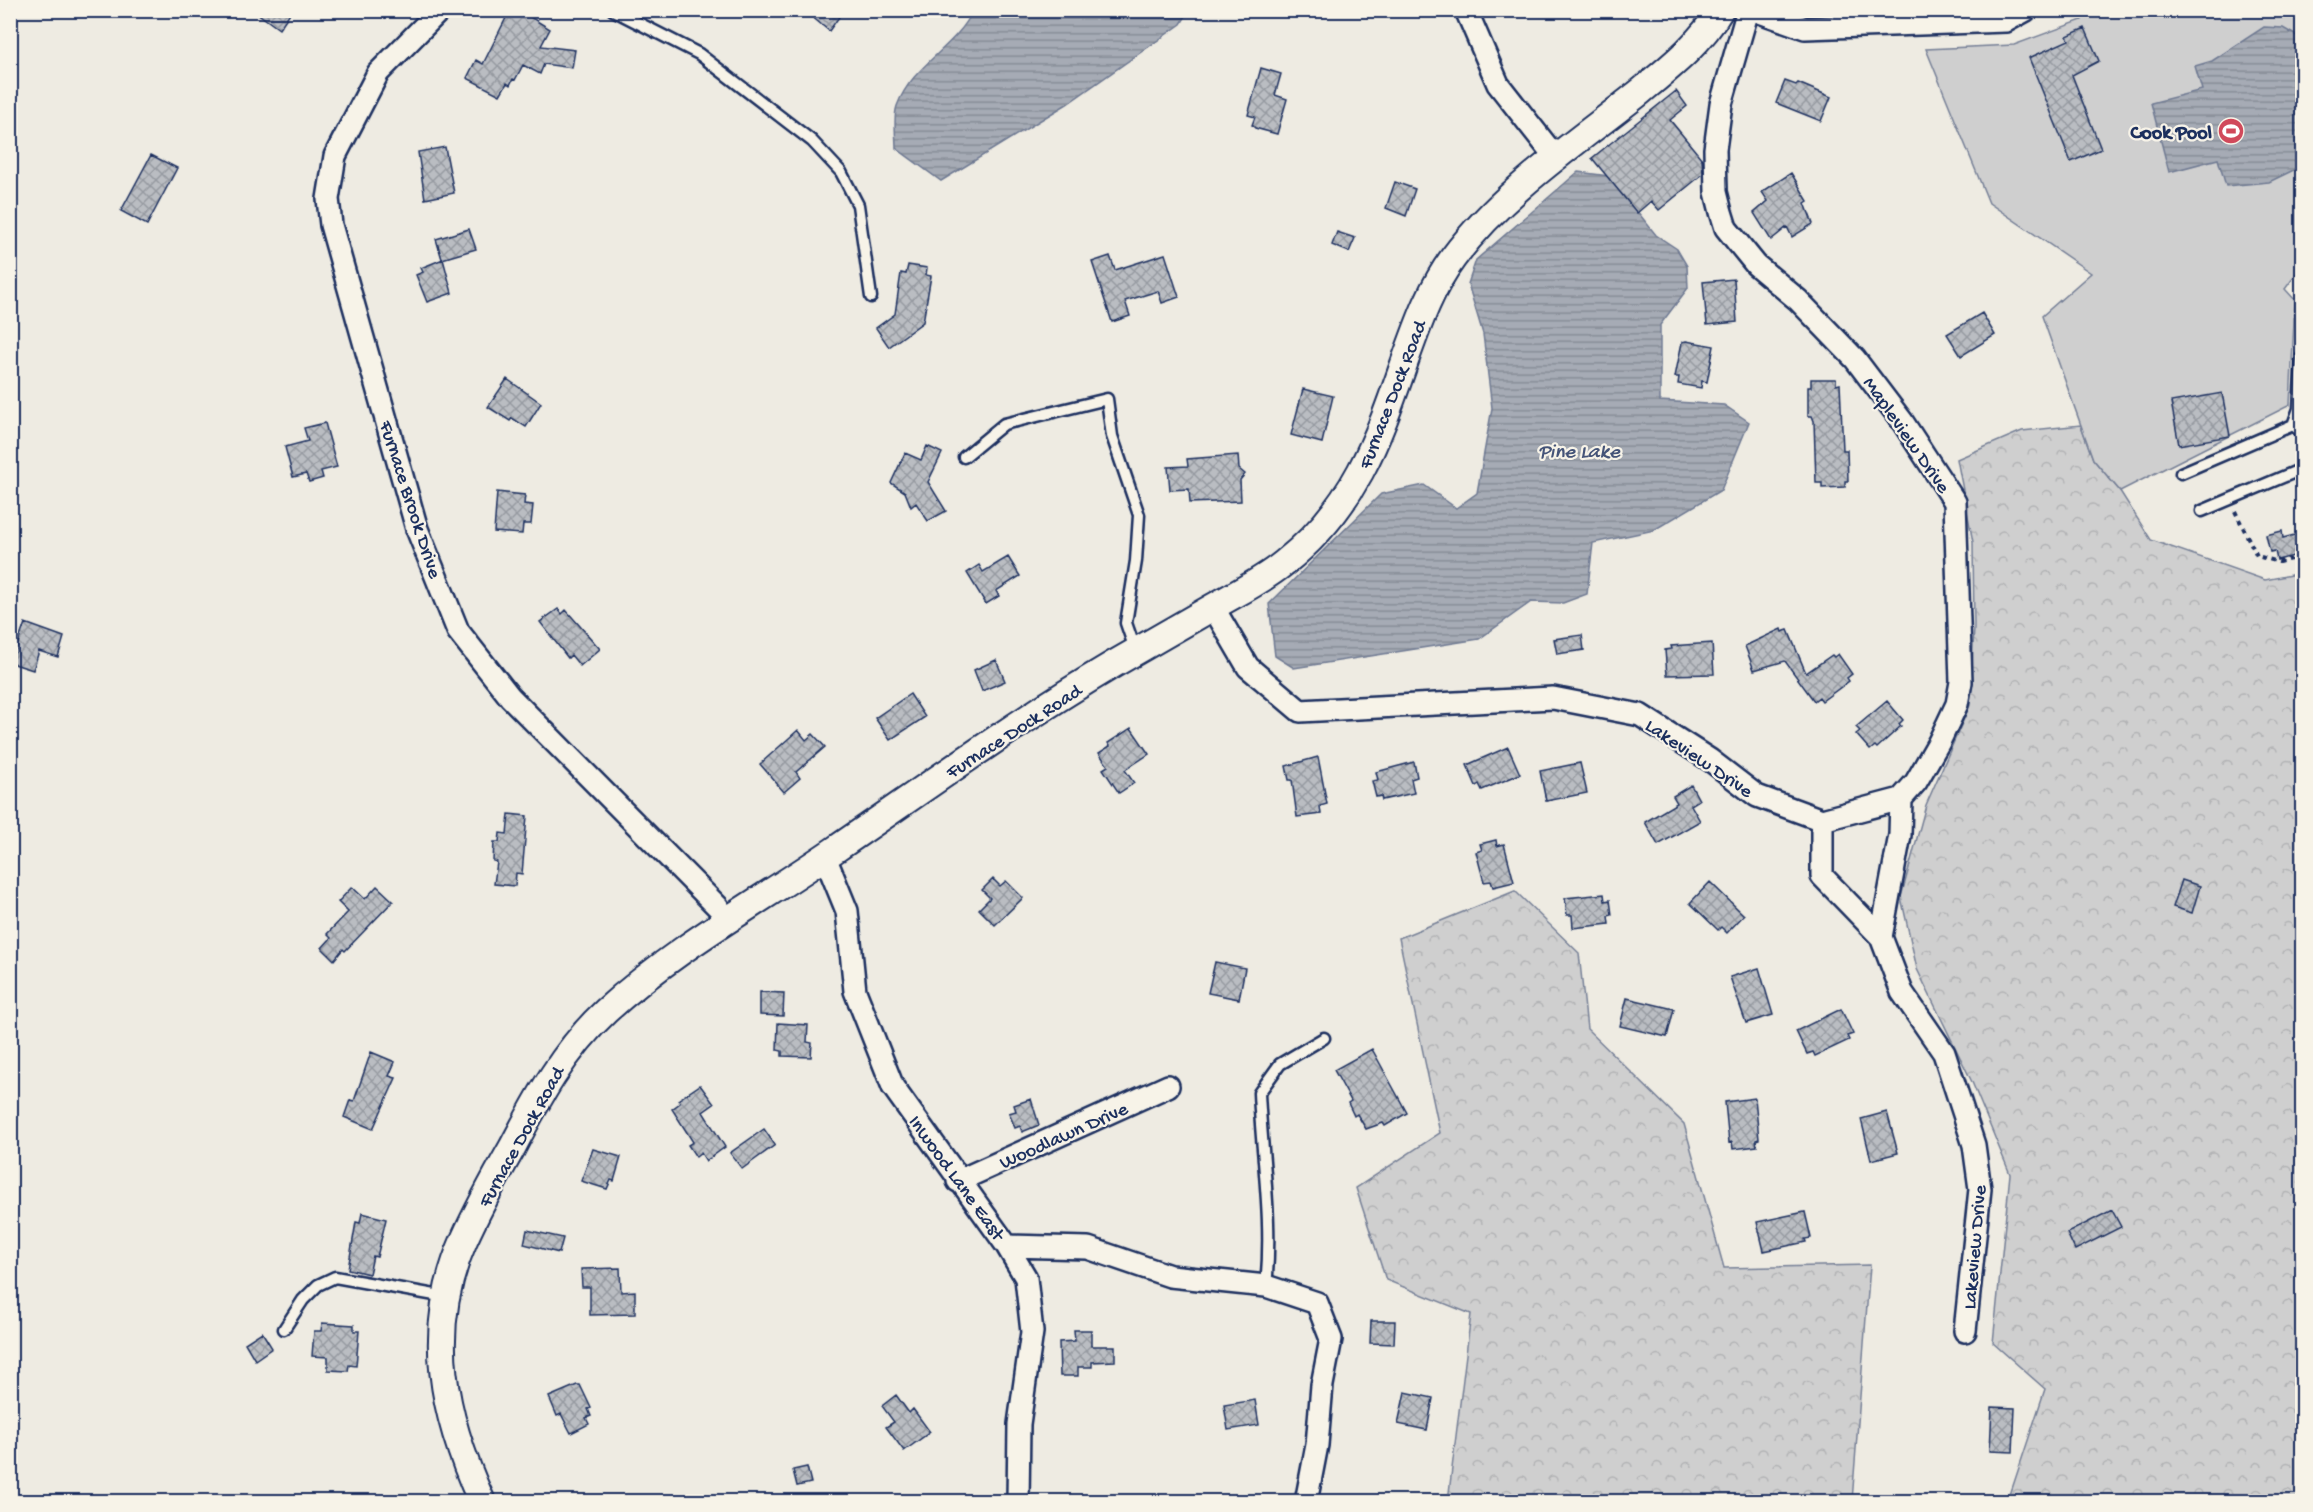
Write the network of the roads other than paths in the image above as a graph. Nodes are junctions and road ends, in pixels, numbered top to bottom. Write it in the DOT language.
graph roads {
  1 [pos="440,10"];
  2 [pos="613,10"];
  3 [pos="1466,10"];
  4 [pos="1720,10"];
  5 [pos="1748,10"];
  6 [pos="1754,10"];
  7 [pos="2026,10"];
  8 [pos="1556,158"];
  9 [pos="871,297"];
  10 [pos="2302,357"];
  11 [pos="2293,424"];
  12 [pos="2302,432"];
  13 [pos="964,457"];
  14 [pos="2302,469"];
  15 [pos="2181,473"];
  16 [pos="2202,511"];
  17 [pos="1213,607"];
  18 [pos="1136,652"];
  19 [pos="1901,799"];
  20 [pos="1822,820"];
  21 [pos="825,857"];
  22 [pos="728,921"];
  23 [pos="1881,937"];
  24 [pos="1324,1038"];
  25 [pos="1168,1086"];
  26 [pos="958,1181"];
  27 [pos="1007,1246"];
  28 [pos="1266,1286"];
  29 [pos="446,1297"];
  30 [pos="284,1329"];
  31 [pos="1965,1331"];
  32 [pos="482,1502"];
  33 [pos="1018,1502"];
  34 [pos="1306,1502"];
  1 -- 22 [label="street, Furnace Brook Drive"];
  2 -- 9 [label="lane"];
  3 -- 8 [label="street"];
  4 -- 8 [label="street, Furnace Dock Road"];
  5 -- 19 [label="street, Mapleview Drive"];
  6 -- 7 [label="street"];
  8 -- 17 [label="street, Furnace Dock Road"];
  10 -- 11 [label="lane"];
  11 -- 12 [label="lane"];
  11 -- 15 [label="lane"];
  13 -- 18 [label="lane"];
  14 -- 16 [label="lane"];
  17 -- 18 [label="street, Furnace Dock Road"];
  17 -- 20 [label="street, Lakeview Drive"];
  18 -- 21 [label="street, Furnace Dock Road"];
  19 -- 20 [label="street"];
  19 -- 23 [label="street"];
  20 -- 23 [label="street, Lakeview Drive"];
  21 -- 22 [label="street, Furnace Dock Road"];
  21 -- 26 [label="street, Inwood Lane East"];
  22 -- 29 [label="street, Furnace Dock Road"];
  23 -- 31 [label="street, Lakeview Drive"];
  24 -- 28 [label="lane"];
  25 -- 26 [label="street, Woodlawn Drive"];
  26 -- 27 [label="street, Inwood Lane East"];
  27 -- 28 [label="street, Inwood Lane East"];
  27 -- 33 [label="street"];
  28 -- 34 [label="street, Inwood Lane East"];
  29 -- 30 [label="lane"];
  29 -- 32 [label="street, Furnace Dock Road"];
}
